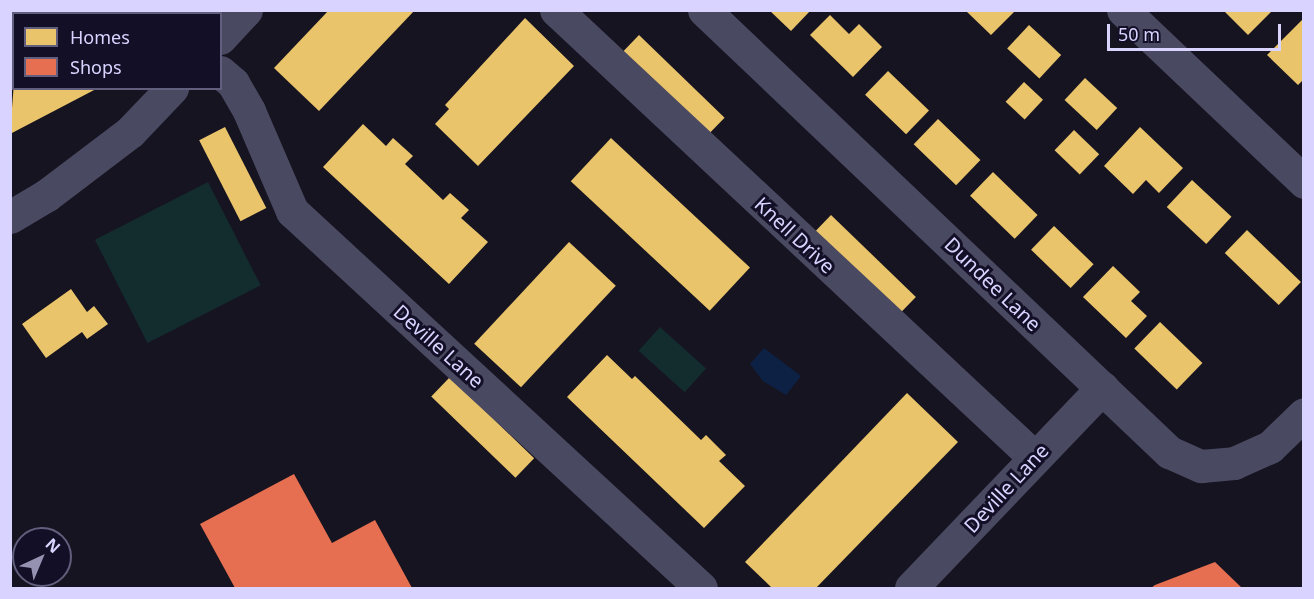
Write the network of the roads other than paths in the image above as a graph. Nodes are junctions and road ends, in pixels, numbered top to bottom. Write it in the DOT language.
graph roads {
  1 [pos="246,10"];
  2 [pos="556,10"];
  3 [pos="704,10"];
  4 [pos="1123,10"];
  5 [pos="222,36"];
  6 [pos="222,74"];
  7 [pos="170,90"];
  8 [pos="1304,182"];
  9 [pos="10,217"];
  10 [pos="1101,388"];
  11 [pos="1304,414"];
  12 [pos="1035,458"];
  13 [pos="702,588"];
  14 [pos="911,588"];
  1 -- 5 [label="street"];
  2 -- 12 [label="street, Knell Drive"];
  3 -- 10 [label="street, Dundee Lane"];
  4 -- 8 [label="street"];
  6 -- 13 [label="street, Deville Lane"];
  7 -- 9 [label="street"];
  10 -- 11 [label="street, Dundee Lane"];
  10 -- 12 [label="street, Deville Lane"];
  12 -- 14 [label="street, Deville Lane"];
}
